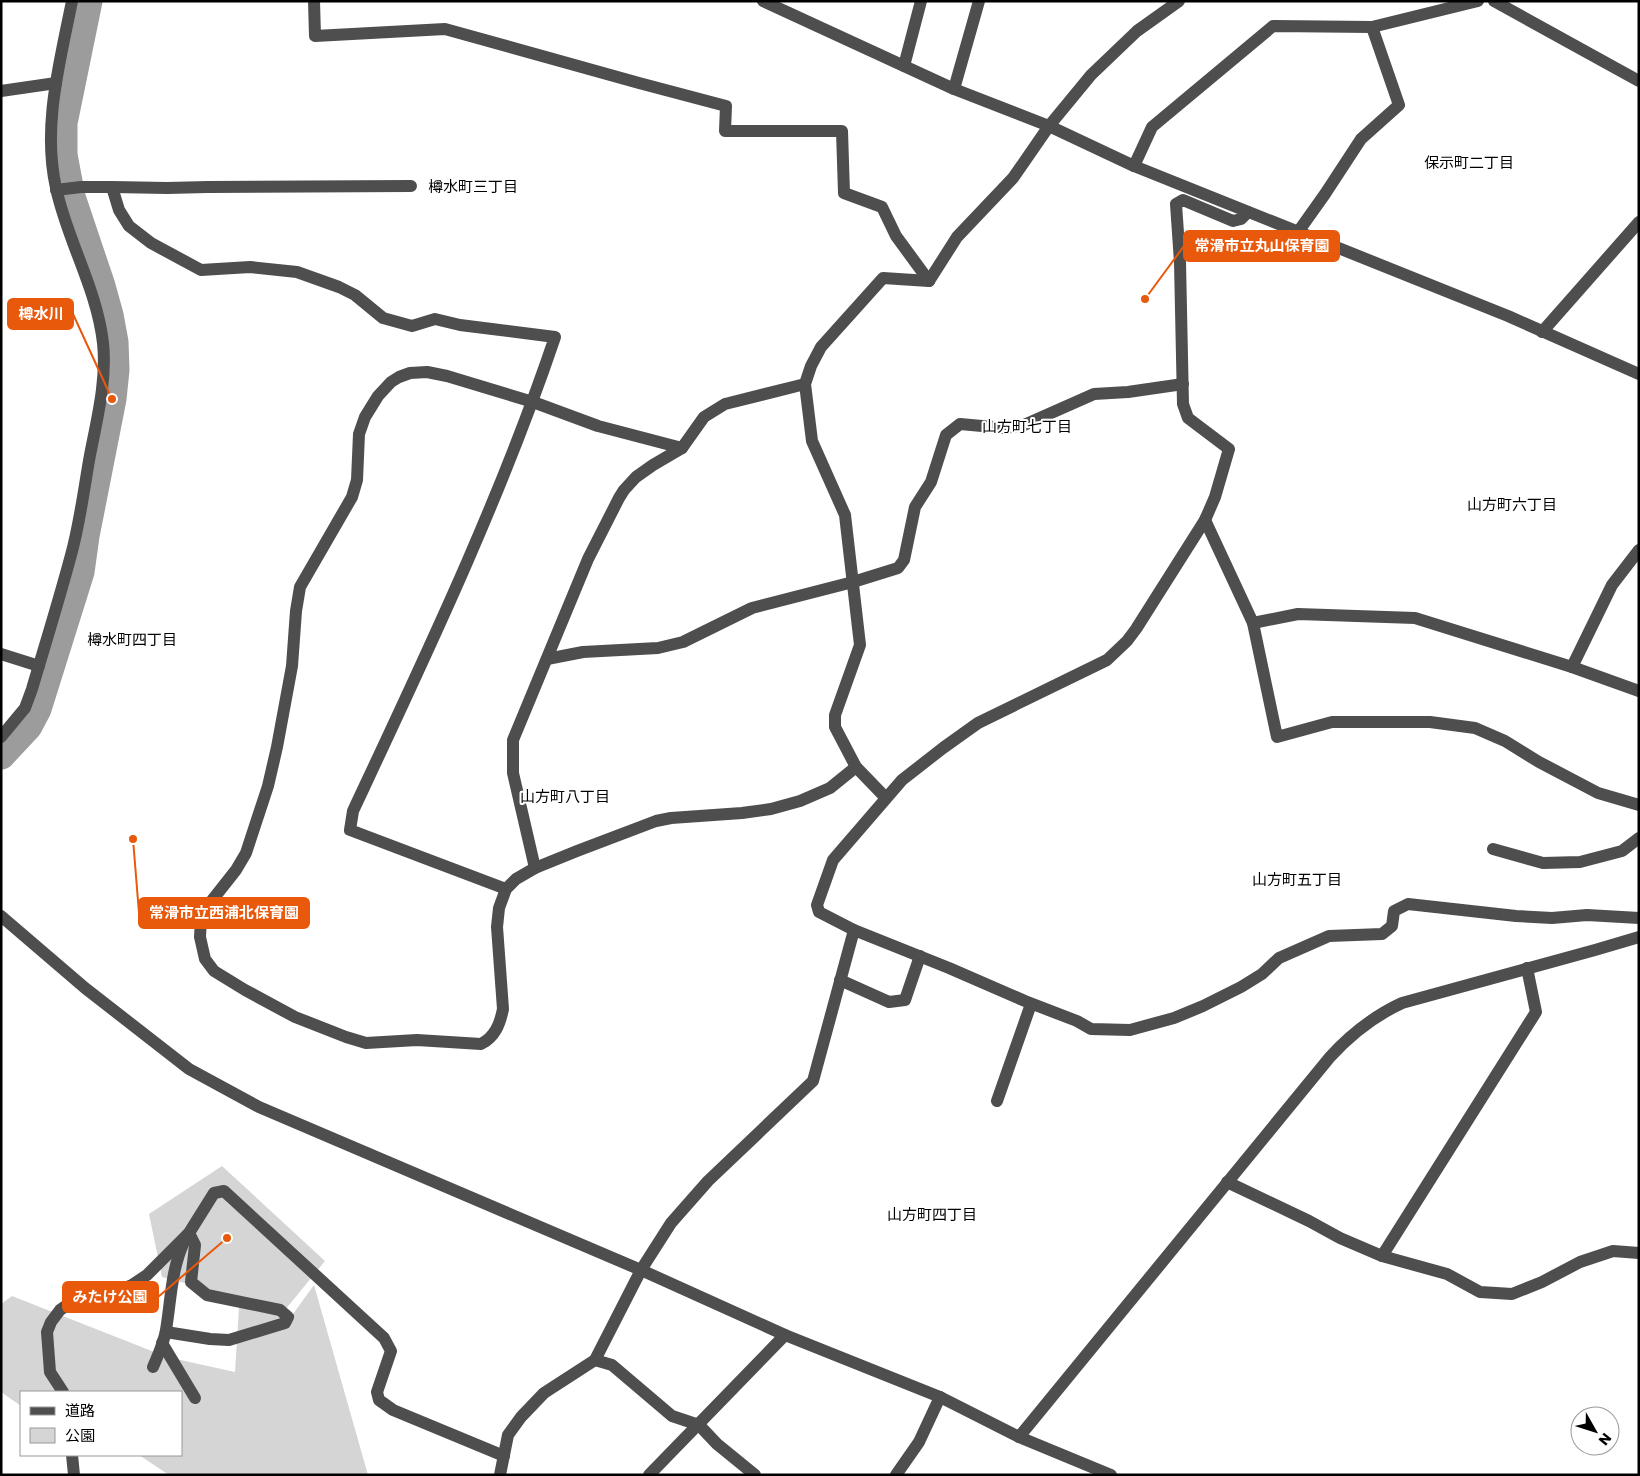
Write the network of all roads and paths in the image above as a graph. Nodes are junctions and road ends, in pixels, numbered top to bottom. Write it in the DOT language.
graph roads {
  1 [pos="72,1"];
  2 [pos="314,1"];
  3 [pos="763,1"];
  4 [pos="921,1"];
  5 [pos="978,1"];
  6 [pos="1179,1"];
  7 [pos="1478,1"];
  8 [pos="1494,1"];
  9 [pos="1372,27"];
  10 [pos="904,66"];
  11 [pos="1639,81"];
  12 [pos="56,83"];
  13 [pos="954,89"];
  14 [pos="1,91"];
  15 [pos="1048,126"];
  16 [pos="1134,166"];
  17 [pos="411,186"];
  18 [pos="112,187"];
  19 [pos="57,189"];
  20 [pos="1248,212"];
  21 [pos="1639,222"];
  22 [pos="1298,232"];
  23 [pos="929,281"];
  24 [pos="1542,332"];
  25 [pos="1639,374"];
  26 [pos="805,384"];
  27 [pos="1183,384"];
  28 [pos="533,402"];
  29 [pos="682,448"];
  30 [pos="1205,520"];
  31 [pos="1639,550"];
  32 [pos="853,582"];
  33 [pos="1253,623"];
  34 [pos="1,654"];
  35 [pos="547,659"];
  36 [pos="38,666"];
  37 [pos="1572,667"];
  38 [pos="1639,691"];
  39 [pos="1,737"];
  40 [pos="856,767"];
  41 [pos="886,798"];
  42 [pos="1639,805"];
  43 [pos="1639,838"];
  44 [pos="1493,849"];
  45 [pos="535,868"];
  46 [pos="506,889"];
  47 [pos="1,916"];
  48 [pos="1639,918"];
  49 [pos="854,930"];
  50 [pos="1639,937"];
  51 [pos="920,956"];
  52 [pos="1527,968"];
  53 [pos="840,980"];
  54 [pos="1031,1004"];
  55 [pos="997,1101"];
  56 [pos="1227,1182"];
  57 [pos="188,1233"];
  58 [pos="1639,1253"];
  59 [pos="1382,1256"];
  60 [pos="641,1270"];
  61 [pos="785,1335"];
  62 [pos="164,1337"];
  63 [pos="595,1360"];
  64 [pos="153,1367"];
  65 [pos="62,1391"];
  66 [pos="940,1397"];
  67 [pos="195,1398"];
  68 [pos="699,1425"];
  69 [pos="1019,1437"];
  70 [pos="72,1456"];
  71 [pos="504,1456"];
  72 [pos="74,1475"];
  73 [pos="500,1475"];
  74 [pos="649,1475"];
  75 [pos="755,1475"];
  76 [pos="896,1475"];
  77 [pos="1111,1475"];
  1 -- 12 [label="street"];
  2 -- 23 [label="street"];
  3 -- 10 [label="street"];
  4 -- 10 [label="street"];
  5 -- 13 [label="street"];
  6 -- 15 [label="street"];
  7 -- 9 [label="street"];
  8 -- 11 [label="street"];
  9 -- 16 [label="street"];
  9 -- 22 [label="street"];
  10 -- 13 [label="street"];
  12 -- 14 [label="street"];
  12 -- 19 [label="street"];
  13 -- 15 [label="street"];
  15 -- 16 [label="street"];
  15 -- 23 [label="street"];
  16 -- 20 [label="street"];
  17 -- 18 [label="street"];
  18 -- 19 [label="street"];
  18 -- 28 [label="street"];
  19 -- 36 [label="street"];
  20 -- 22 [label="street"];
  20 -- 27 [label="street"];
  21 -- 24 [label="street"];
  22 -- 24 [label="street"];
  23 -- 26 [label="street"];
  24 -- 25 [label="street"];
  26 -- 29 [label="street"];
  26 -- 32 [label="street"];
  27 -- 30 [label="street"];
  27 -- 32 [label="street"];
  28 -- 29 [label="street"];
  28 -- 46 [label="street"];
  28 -- 46 [label="street"];
  29 -- 35 [label="street"];
  30 -- 33 [label="street"];
  30 -- 41 [label="street"];
  31 -- 37 [label="street"];
  32 -- 35 [label="street"];
  32 -- 40 [label="street"];
  33 -- 37 [label="street"];
  33 -- 42 [label="street"];
  34 -- 36 [label="street"];
  35 -- 45 [label="street"];
  36 -- 39 [label="street"];
  37 -- 38 [label="street"];
  40 -- 41 [label="street"];
  40 -- 45 [label="street"];
  41 -- 49 [label="street"];
  43 -- 44 [label="street"];
  45 -- 46 [label="street"];
  47 -- 60 [label="street"];
  48 -- 54 [label="street"];
  49 -- 51 [label="street"];
  49 -- 53 [label="street"];
  50 -- 52 [label="street"];
  51 -- 53 [label="street"];
  51 -- 54 [label="street"];
  52 -- 56 [label="street"];
  52 -- 59 [label="street"];
  53 -- 60 [label="street"];
  54 -- 55 [label="street"];
  56 -- 59 [label="street"];
  56 -- 69 [label="street"];
  57 -- 62 [label="street"];
  57 -- 62 [label="street"];
  57 -- 65 [label="street"];
  57 -- 71 [label="street"];
  58 -- 59 [label="street"];
  60 -- 61 [label="street"];
  60 -- 63 [label="street"];
  61 -- 66 [label="street"];
  61 -- 68 [label="street"];
  62 -- 64 [label="street"];
  62 -- 67 [label="street"];
  63 -- 68 [label="street"];
  63 -- 71 [label="street"];
  66 -- 69 [label="street"];
  66 -- 76 [label="street"];
  68 -- 74 [label="street"];
  68 -- 75 [label="street"];
  69 -- 77 [label="street"];
  70 -- 72 [label="street"];
  71 -- 73 [label="street"];
}
